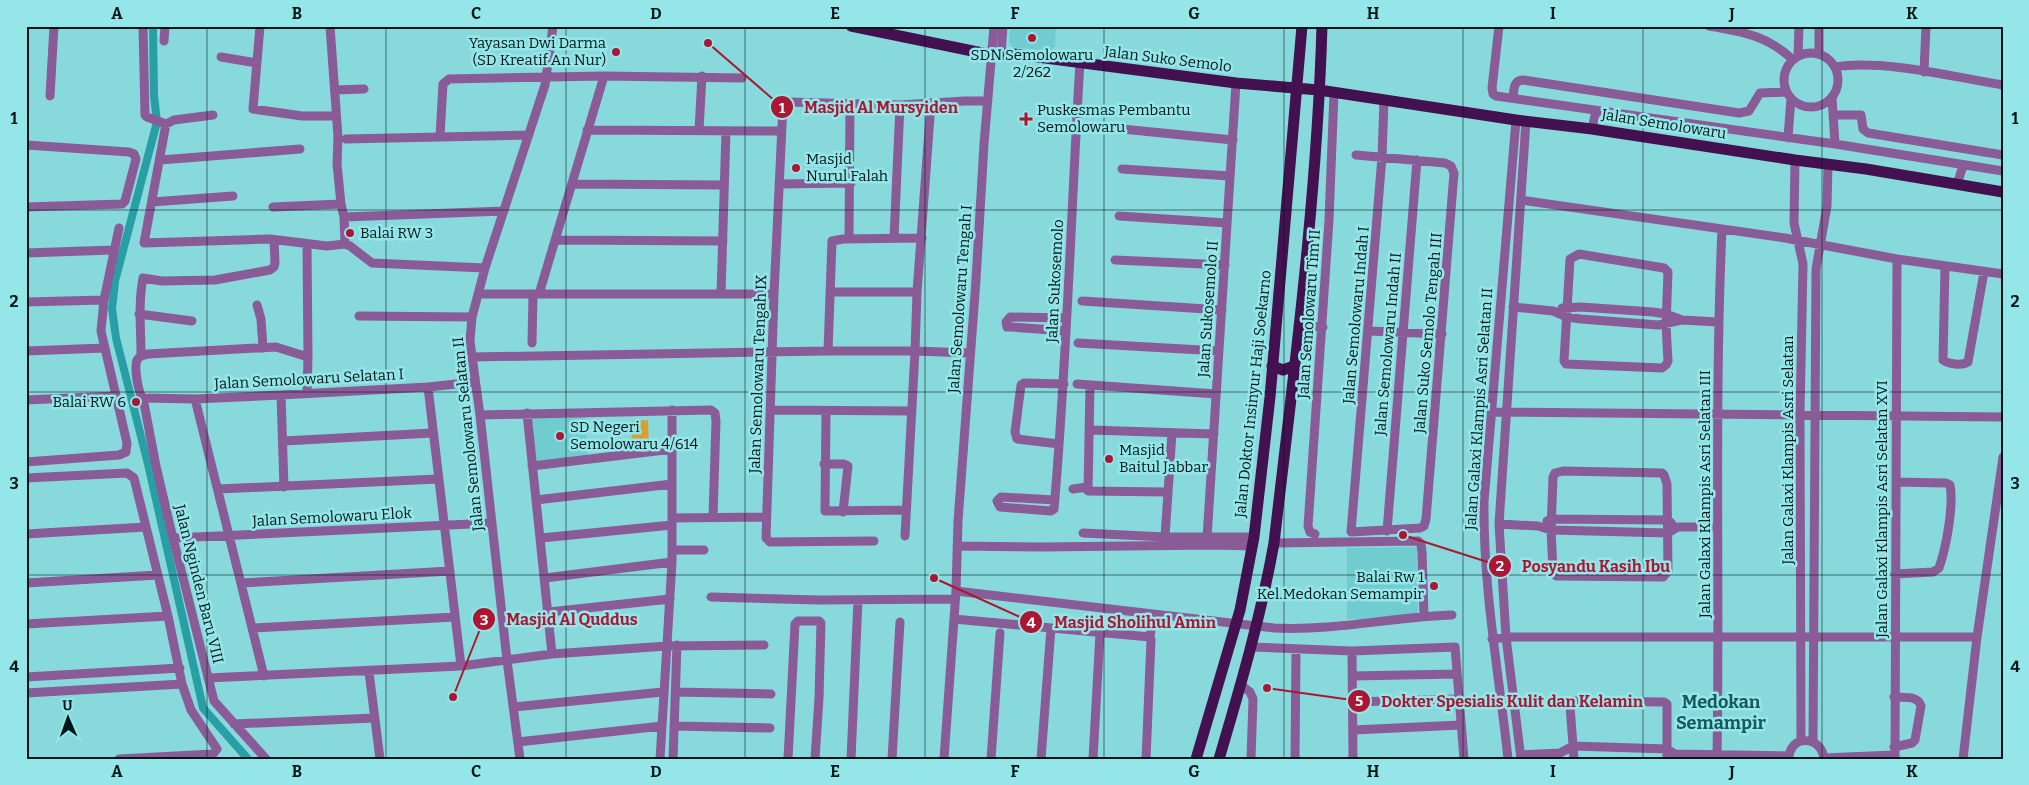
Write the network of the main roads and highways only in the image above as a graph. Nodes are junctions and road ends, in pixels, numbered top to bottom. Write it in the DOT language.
graph roads {
  1 [pos="851,26"];
  2 [pos="888,26"];
  3 [pos="1302,26"];
  4 [pos="1322,26"];
  5 [pos="997,52"];
  6 [pos="1298,88"];
  7 [pos="1319,90"];
  8 [pos="2003,192"];
  9 [pos="1272,366"];
  10 [pos="1294,366"];
  11 [pos="1270,397"];
  12 [pos="1291,398"];
  13 [pos="1196,759"];
  14 [pos="1219,759"];
  1 -- 5 [label="main road"];
  2 -- 5 [label="main road"];
  3 -- 6 [label="main road, Jalan Doktor Insinyur Haji Soekarno"];
  4 -- 7 [label="main road"];
  5 -- 6 [label="main road, Jalan Suko Semolo"];
  6 -- 7 [label="main road, Jalan Suko Semolo"];
  6 -- 9 [label="main road, Jalan Doktor Insinyur Haji Soekarno"];
  7 -- 8 [label="main road, Jalan Semolowaru"];
  7 -- 10 [label="main road"];
  9 -- 10 [label="main road"];
  9 -- 11 [label="main road, Jalan Doktor Insinyur Haji Soekarno"];
  10 -- 12 [label="main road"];
  11 -- 12 [label="main road"];
  11 -- 13 [label="main road, Jalan Doktor Insinyur Haji Soekarno"];
  12 -- 14 [label="main road"];
}
